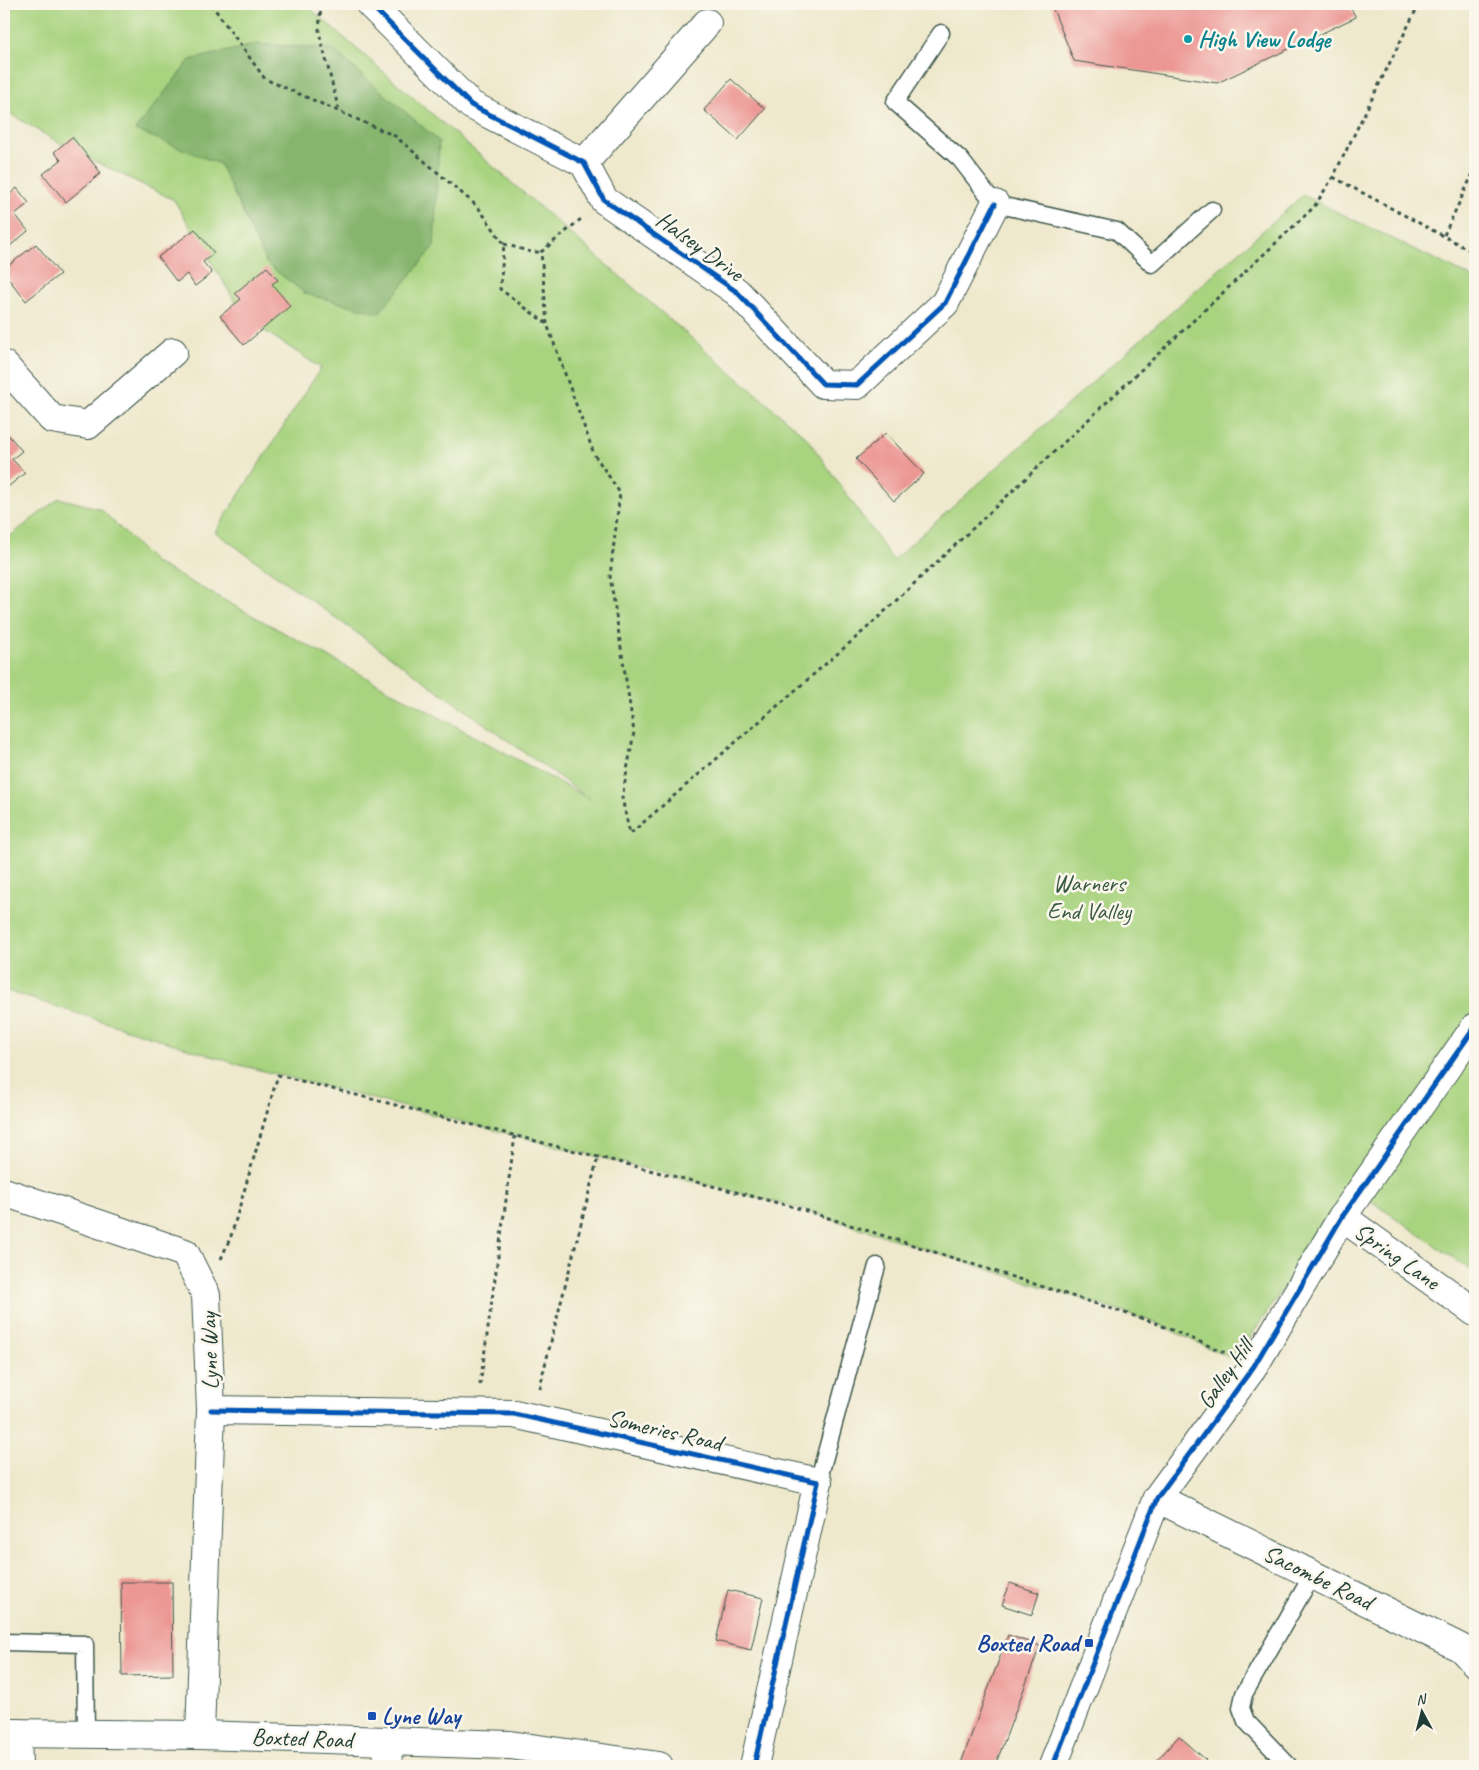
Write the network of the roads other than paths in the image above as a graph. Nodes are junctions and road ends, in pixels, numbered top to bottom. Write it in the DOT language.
graph roads {
  1 [pos="370,4"];
  2 [pos="707,23"];
  3 [pos="941,33"];
  4 [pos="584,162"];
  5 [pos="995,204"];
  6 [pos="1212,210"];
  7 [pos="172,352"];
  8 [pos="4,365"];
  9 [pos="1475,1027"];
  10 [pos="4,1192"];
  11 [pos="1342,1217"];
  12 [pos="877,1266"];
  13 [pos="1475,1312"];
  14 [pos="212,1410"];
  15 [pos="818,1482"];
  16 [pos="1157,1498"];
  17 [pos="1313,1574"];
  18 [pos="4,1642"];
  19 [pos="1475,1663"];
  20 [pos="11,1733"];
  21 [pos="86,1734"];
  22 [pos="200,1735"];
  23 [pos="388,1754"];
  24 [pos="18,1766"];
  25 [pos="659,1766"];
  26 [pos="754,1766"];
  27 [pos="1053,1766"];
  28 [pos="1289,1766"];
  1 -- 4 [label="street"];
  2 -- 4 [label="street"];
  3 -- 5 [label="lane"];
  4 -- 5 [label="street, Halsey Drive"];
  5 -- 6 [label="lane"];
  7 -- 8 [label="street"];
  9 -- 11 [label="street, Galley Hill"];
  10 -- 14 [label="street, Lyne Way"];
  11 -- 13 [label="street, Spring Lane"];
  11 -- 16 [label="street, Galley Hill"];
  12 -- 15 [label="lane"];
  14 -- 15 [label="street, Someries Road"];
  14 -- 22 [label="street, Lyne Way"];
  15 -- 26 [label="street"];
  16 -- 17 [label="street, Sacombe Road"];
  16 -- 27 [label="street, Galley Hill"];
  17 -- 19 [label="street, Sacombe Road"];
  17 -- 28 [label="lane"];
  18 -- 21 [label="lane"];
  20 -- 21 [label="street, Boxted Road"];
  20 -- 24 [label="street"];
  21 -- 22 [label="street, Boxted Road"];
  22 -- 23 [label="street, Boxted Road"];
  23 -- 25 [label="street, Boxted Road"];
}
